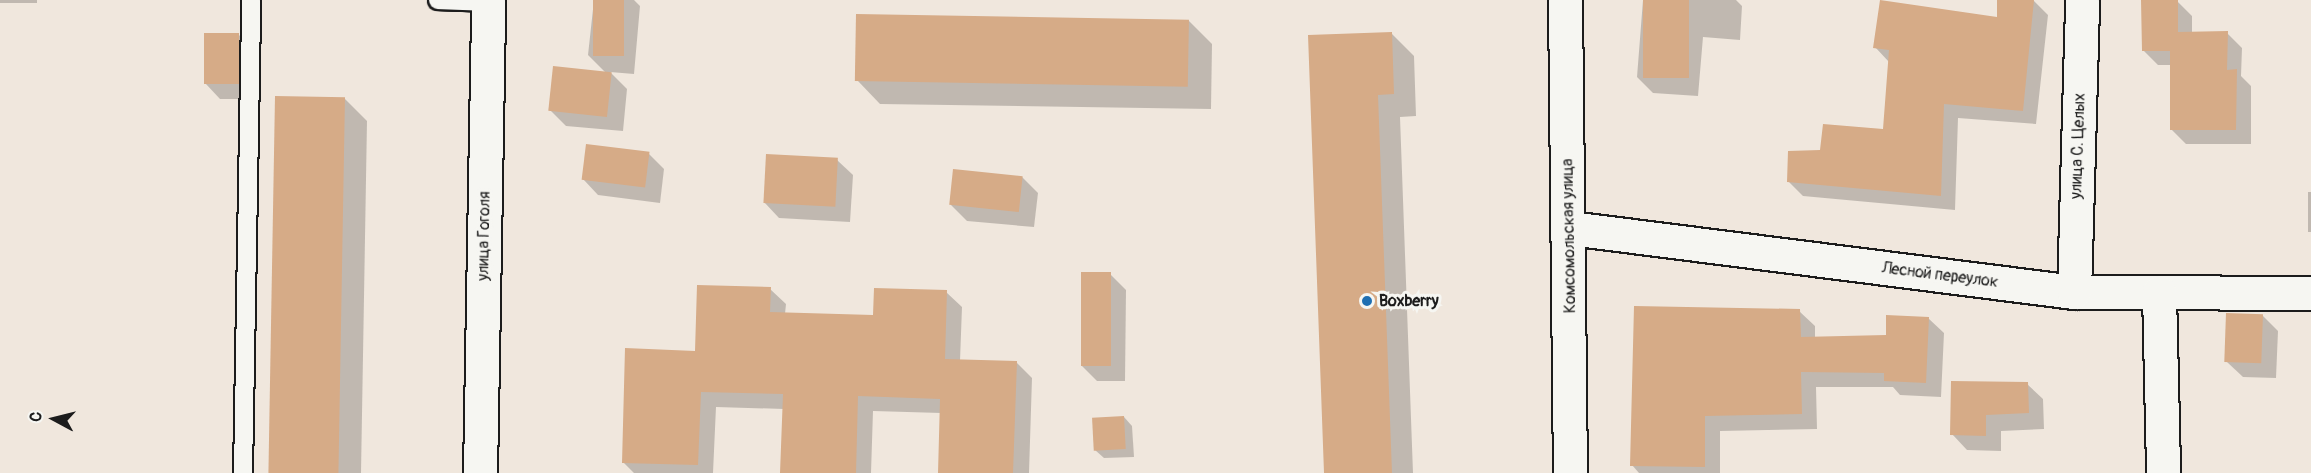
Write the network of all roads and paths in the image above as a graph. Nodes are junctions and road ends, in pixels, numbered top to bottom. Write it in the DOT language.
graph roads {
  1 [pos="251,0"];
  2 [pos="438,0"];
  3 [pos="1565,0"];
  4 [pos="2082,0"];
  5 [pos="488,1"];
  6 [pos="1570,228"];
  7 [pos="2074,292"];
  8 [pos="2159,292"];
  9 [pos="2311,293"];
  10 [pos="243,473"];
  11 [pos="480,473"];
  12 [pos="1570,473"];
  13 [pos="2163,473"];
  1 -- 10 [label="lane"];
  2 -- 5 [label="lane"];
  3 -- 6 [label="street, Комсомольская улица"];
  4 -- 7 [label="street, улица С. Целых"];
  5 -- 11 [label="street, улица Гоголя"];
  6 -- 7 [label="street, Лесной переулок"];
  6 -- 12 [label="street, Комсомольская улица"];
  7 -- 8 [label="street, Лесной переулок"];
  8 -- 9 [label="street, Лесной переулок"];
  8 -- 13 [label="street"];
}
